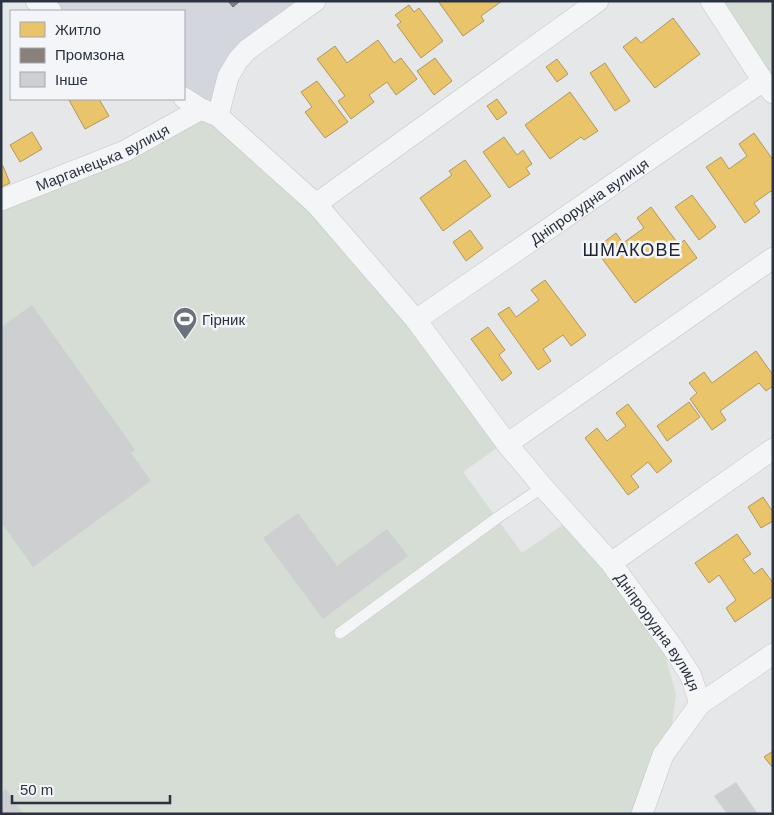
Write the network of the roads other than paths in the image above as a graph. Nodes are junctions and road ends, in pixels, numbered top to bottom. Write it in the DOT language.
graph roads {
  1 [pos="36,1"];
  2 [pos="315,1"];
  3 [pos="598,1"];
  4 [pos="711,1"];
  5 [pos="50,10"];
  6 [pos="768,87"];
  7 [pos="201,108"];
  8 [pos="1,200"];
  9 [pos="316,204"];
  10 [pos="773,258"];
  11 [pos="416,320"];
  12 [pos="507,444"];
  13 [pos="773,449"];
  14 [pos="543,487"];
  15 [pos="611,563"];
  16 [pos="340,634"];
  17 [pos="773,654"];
  18 [pos="700,704"];
  19 [pos="642,814"];
  1 -- 5 [label="street"];
  2 -- 7 [label="street"];
  3 -- 9 [label="street"];
  4 -- 6 [label="street, Дніпрорудна вулиця"];
  6 -- 11 [label="street, Дніпрорудна вулиця"];
  7 -- 8 [label="street, Марганецька вулиця"];
  7 -- 9 [label="street, Дніпрорудна вулиця"];
  9 -- 11 [label="street, Дніпрорудна вулиця"];
  10 -- 12 [label="street"];
  11 -- 12 [label="street, Дніпрорудна вулиця"];
  12 -- 14 [label="street, Дніпрорудна вулиця"];
  13 -- 15 [label="street, Дніпрорудна вулиця"];
  14 -- 15 [label="street, Дніпрорудна вулиця"];
  14 -- 16 [label="lane"];
  15 -- 18 [label="street, Дніпрорудна вулиця"];
  17 -- 18 [label="street, Дніпрорудна вулиця"];
  18 -- 19 [label="street, Дніпрорудна вулиця"];
}
